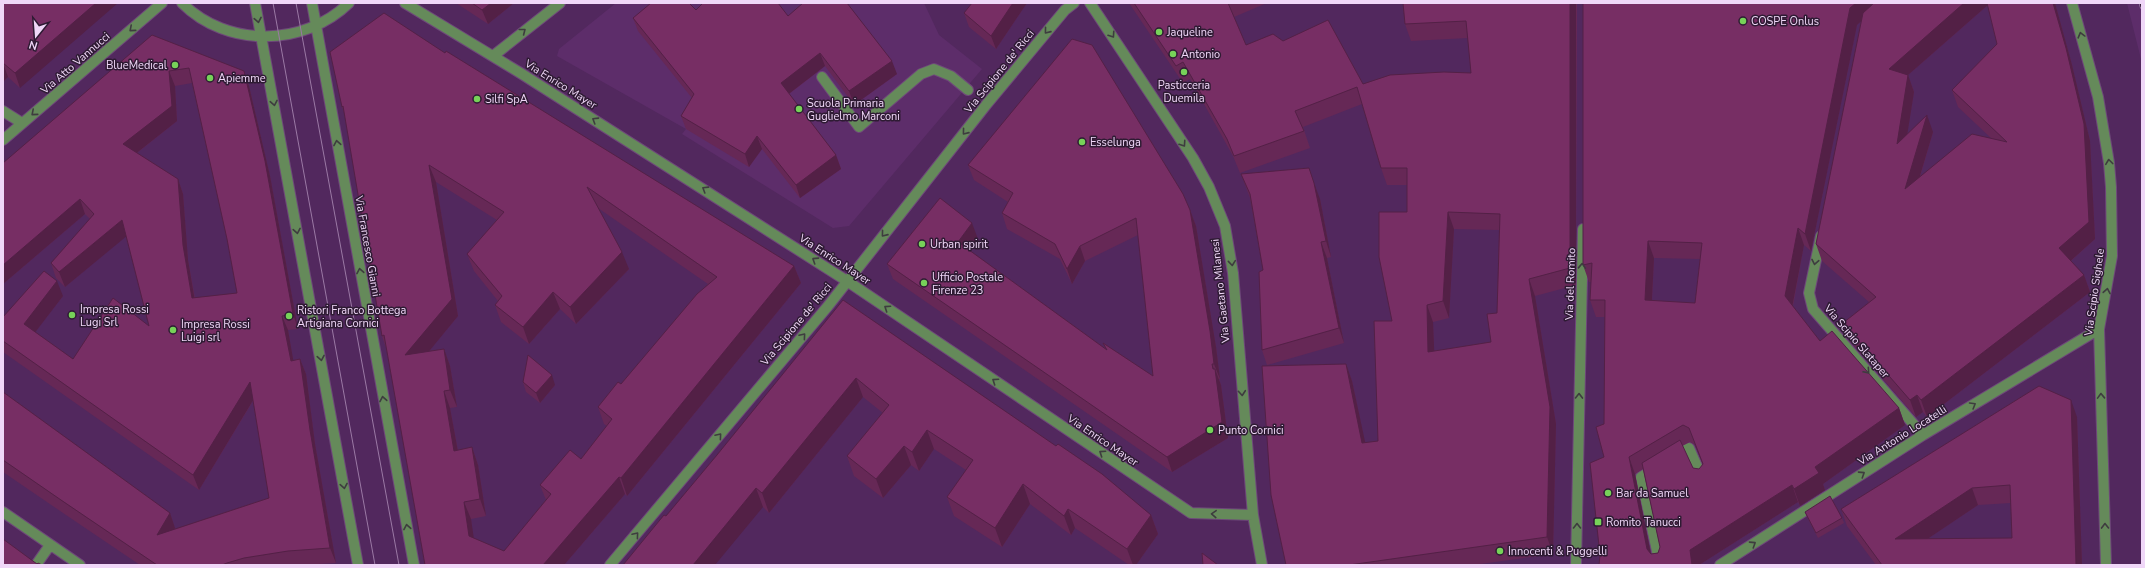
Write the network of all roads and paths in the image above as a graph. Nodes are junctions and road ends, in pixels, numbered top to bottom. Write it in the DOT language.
graph roads {
  1 [pos="162,3"];
  2 [pos="182,3"];
  3 [pos="255,3"];
  4 [pos="312,3"];
  5 [pos="349,3"];
  6 [pos="405,3"];
  7 [pos="560,3"];
  8 [pos="1074,3"];
  9 [pos="1090,3"];
  10 [pos="2072,3"];
  11 [pos="317,25"];
  12 [pos="261,37"];
  13 [pos="493,56"];
  14 [pos="822,77"];
  15 [pos="968,90"];
  16 [pos="3,112"];
  17 [pos="22,123"];
  18 [pos="3,140"];
  19 [pos="1584,222"];
  20 [pos="1823,224"];
  21 [pos="847,281"];
  22 [pos="2099,329"];
  23 [pos="1923,435"];
  24 [pos="1703,480"];
  25 [pos="3,512"];
  26 [pos="1253,515"];
  27 [pos="50,545"];
  28 [pos="36,565"];
  29 [pos="80,565"];
  30 [pos="358,565"];
  31 [pos="414,565"];
  32 [pos="610,565"];
  33 [pos="1262,565"];
  34 [pos="1576,565"];
  35 [pos="1660,565"];
  36 [pos="1720,565"];
  37 [pos="2106,565"];
  1 -- 17 [label="street, Via Atto Vannucci, one-way"];
  2 -- 12 [label="street"];
  3 -- 12 [label="street, one-way"];
  4 -- 11 [label="street, Via Francesco Gianni"];
  5 -- 11 [label="street"];
  6 -- 13 [label="street, Via Enrico Mayer"];
  13 -- 7 [label="street, one-way"];
  8 -- 21 [label="street, Via Scipione de' Ricci, one-way"];
  9 -- 26 [label="street, Via Gaetano Milanesi, one-way"];
  22 -- 10 [label="street, Via Scipio Sighele, one-way"];
  11 -- 12 [label="street"];
  31 -- 11 [label="street, Via Francesco Gianni, one-way"];
  12 -- 30 [label="street, one-way"];
  21 -- 13 [label="street, Via Enrico Mayer, one-way"];
  14 -- 15 [label="street"];
  16 -- 17 [label="street"];
  17 -- 18 [label="street, Via Atto Vannucci"];
  34 -- 19 [label="street, Via del Romito, one-way"];
  20 -- 23 [label="street, Via Scipio Slataper, one-way"];
  26 -- 21 [label="street, Via Enrico Mayer, one-way"];
  32 -- 21 [label="street, Via Scipione de' Ricci, one-way"];
  23 -- 22 [label="street, Via Antonio Locatelli, one-way"];
  37 -- 22 [label="street, Via Scipio Sighele, one-way"];
  36 -- 23 [label="street, Via Antonio Locatelli, one-way"];
  24 -- 35 [label="street"];
  25 -- 27 [label="street"];
  26 -- 33 [label="street, Via Gaetano Milanesi"];
  27 -- 28 [label="street"];
  27 -- 29 [label="street"];
}
